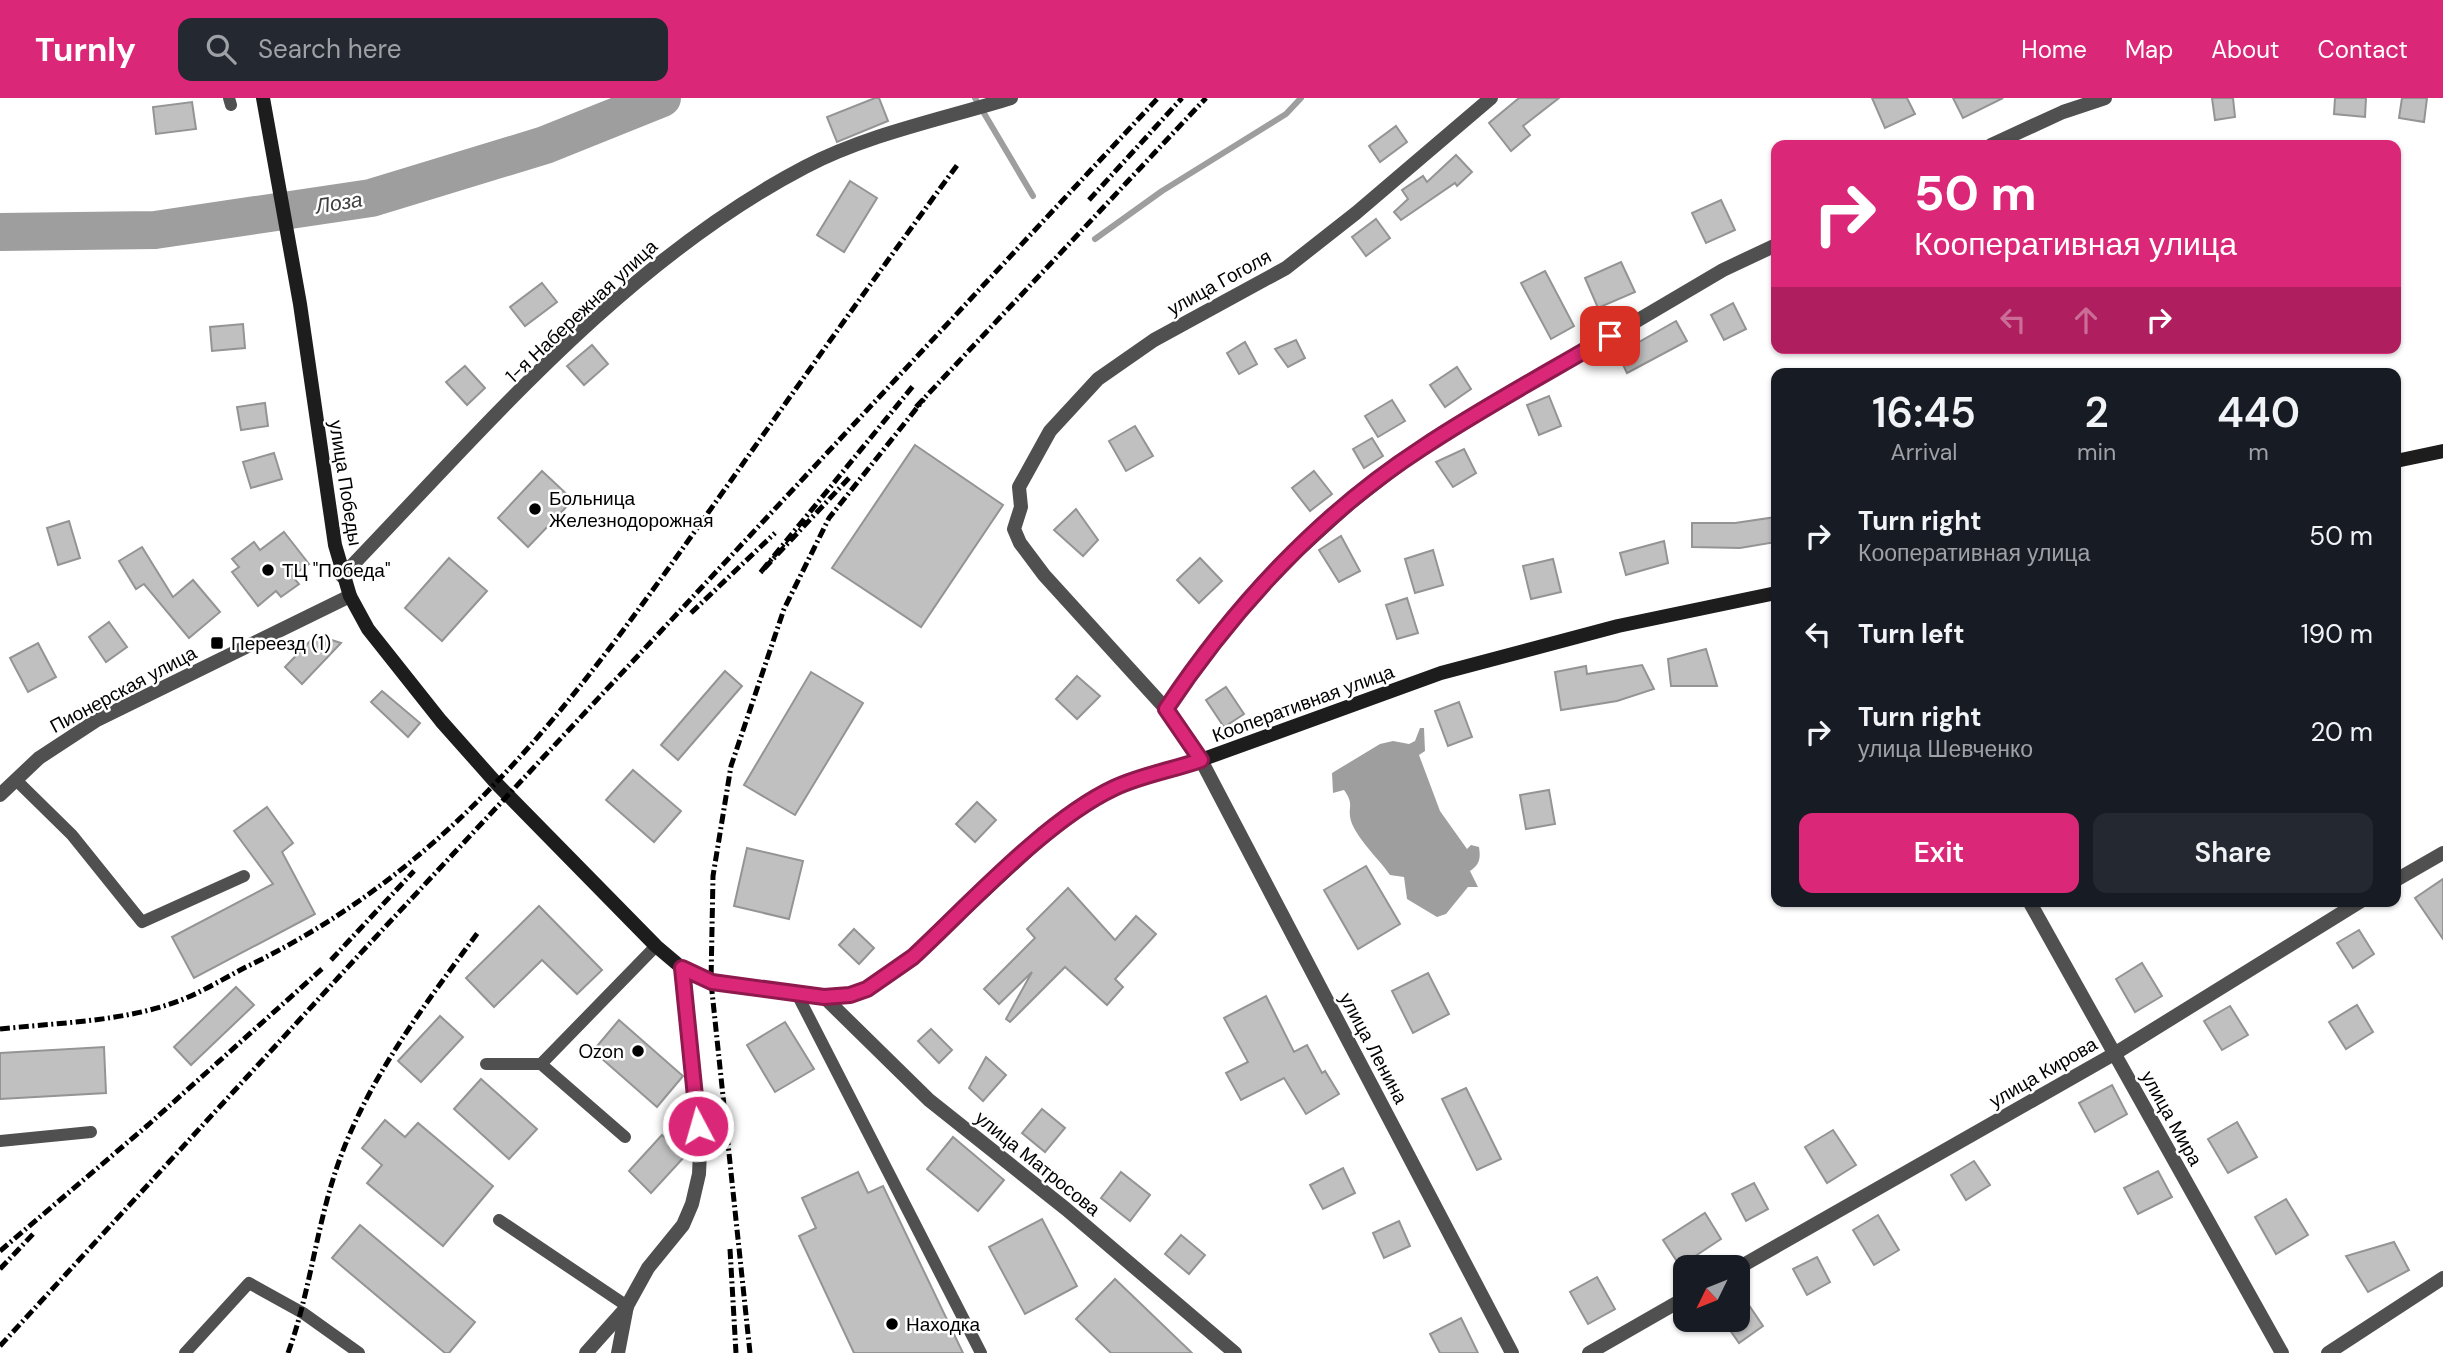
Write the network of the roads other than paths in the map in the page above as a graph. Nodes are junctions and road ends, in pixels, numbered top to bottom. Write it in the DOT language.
graph roads {
  1 [pos="1011,98"];
  2 [pos="1491,98"];
  3 [pos="2105,98"];
  4 [pos="264,102"];
  5 [pos="2002,140"];
  6 [pos="1771,247"];
  7 [pos="2443,451"];
  8 [pos="2401,460"];
  9 [pos="1014,529"];
  10 [pos="342,576"];
  11 [pos="1771,594"];
  12 [pos="350,596"];
  13 [pos="1166,709"];
  14 [pos="1201,760"];
  15 [pos="16,780"];
  16 [pos="0,795"];
  17 [pos="2443,853"];
  18 [pos="244,876"];
  19 [pos="2401,877"];
  20 [pos="608,895"];
  21 [pos="2032,907"];
  22 [pos="2351,907"];
  23 [pos="656,946"];
  24 [pos="682,968"];
  25 [pos="797,994"];
  26 [pos="824,997"];
  27 [pos="2114,1054"];
  28 [pos="486,1064"];
  29 [pos="541,1064"];
  30 [pos="91,1132"];
  31 [pos="625,1137"];
  32 [pos="0,1141"];
  33 [pos="499,1220"];
  34 [pos="1750,1261"];
  35 [pos="2443,1278"];
  36 [pos="1673,1305"];
  37 [pos="627,1306"];
  38 [pos="185,1353"];
  39 [pos="359,1353"];
  40 [pos="586,1353"];
  41 [pos="618,1353"];
  42 [pos="981,1353"];
  43 [pos="1234,1353"];
  44 [pos="1512,1353"];
  45 [pos="1589,1353"];
  46 [pos="2282,1353"];
  47 [pos="2328,1353"];
  1 -- 10 [label="street, 1-я Набережная улица"];
  2 -- 9 [label="street, улица Гоголя"];
  3 -- 5 [label="street"];
  4 -- 10 [label="main road, улица Победы"];
  6 -- 13 [label="street"];
  7 -- 8 [label="main road"];
  9 -- 13 [label="street, улица Ленина"];
  10 -- 12 [label="main road, улица Победы"];
  11 -- 14 [label="main road, Кооперативная улица"];
  12 -- 15 [label="street, Пионерская улица"];
  12 -- 20 [label="main road, улица Победы"];
  13 -- 14 [label="street, улица Ленина"];
  14 -- 26 [label="main road, Кооперативная улица"];
  14 -- 44 [label="street, улица Ленина"];
  15 -- 16 [label="street, Пионерская улица"];
  15 -- 18 [label="lane"];
  17 -- 19 [label="street"];
  20 -- 23 [label="main road, Кооперативная улица"];
  21 -- 27 [label="street, улица Мира"];
  22 -- 27 [label="street, улица Кирова"];
  23 -- 24 [label="main road, Кооперативная улица"];
  23 -- 29 [label="lane"];
  24 -- 25 [label="main road, Кооперативная улица"];
  24 -- 37 [label="street"];
  25 -- 26 [label="main road, Кооперативная улица"];
  25 -- 42 [label="lane"];
  26 -- 43 [label="street, улица Матросова"];
  27 -- 34 [label="street, улица Кирова"];
  27 -- 46 [label="street, улица Мира"];
  28 -- 29 [label="lane"];
  29 -- 31 [label="lane"];
  30 -- 32 [label="lane"];
  33 -- 37 [label="lane"];
  35 -- 47 [label="street"];
  36 -- 45 [label="street"];
  37 -- 40 [label="street"];
  37 -- 41 [label="street"];
  38 -- 39 [label="lane"];
}
